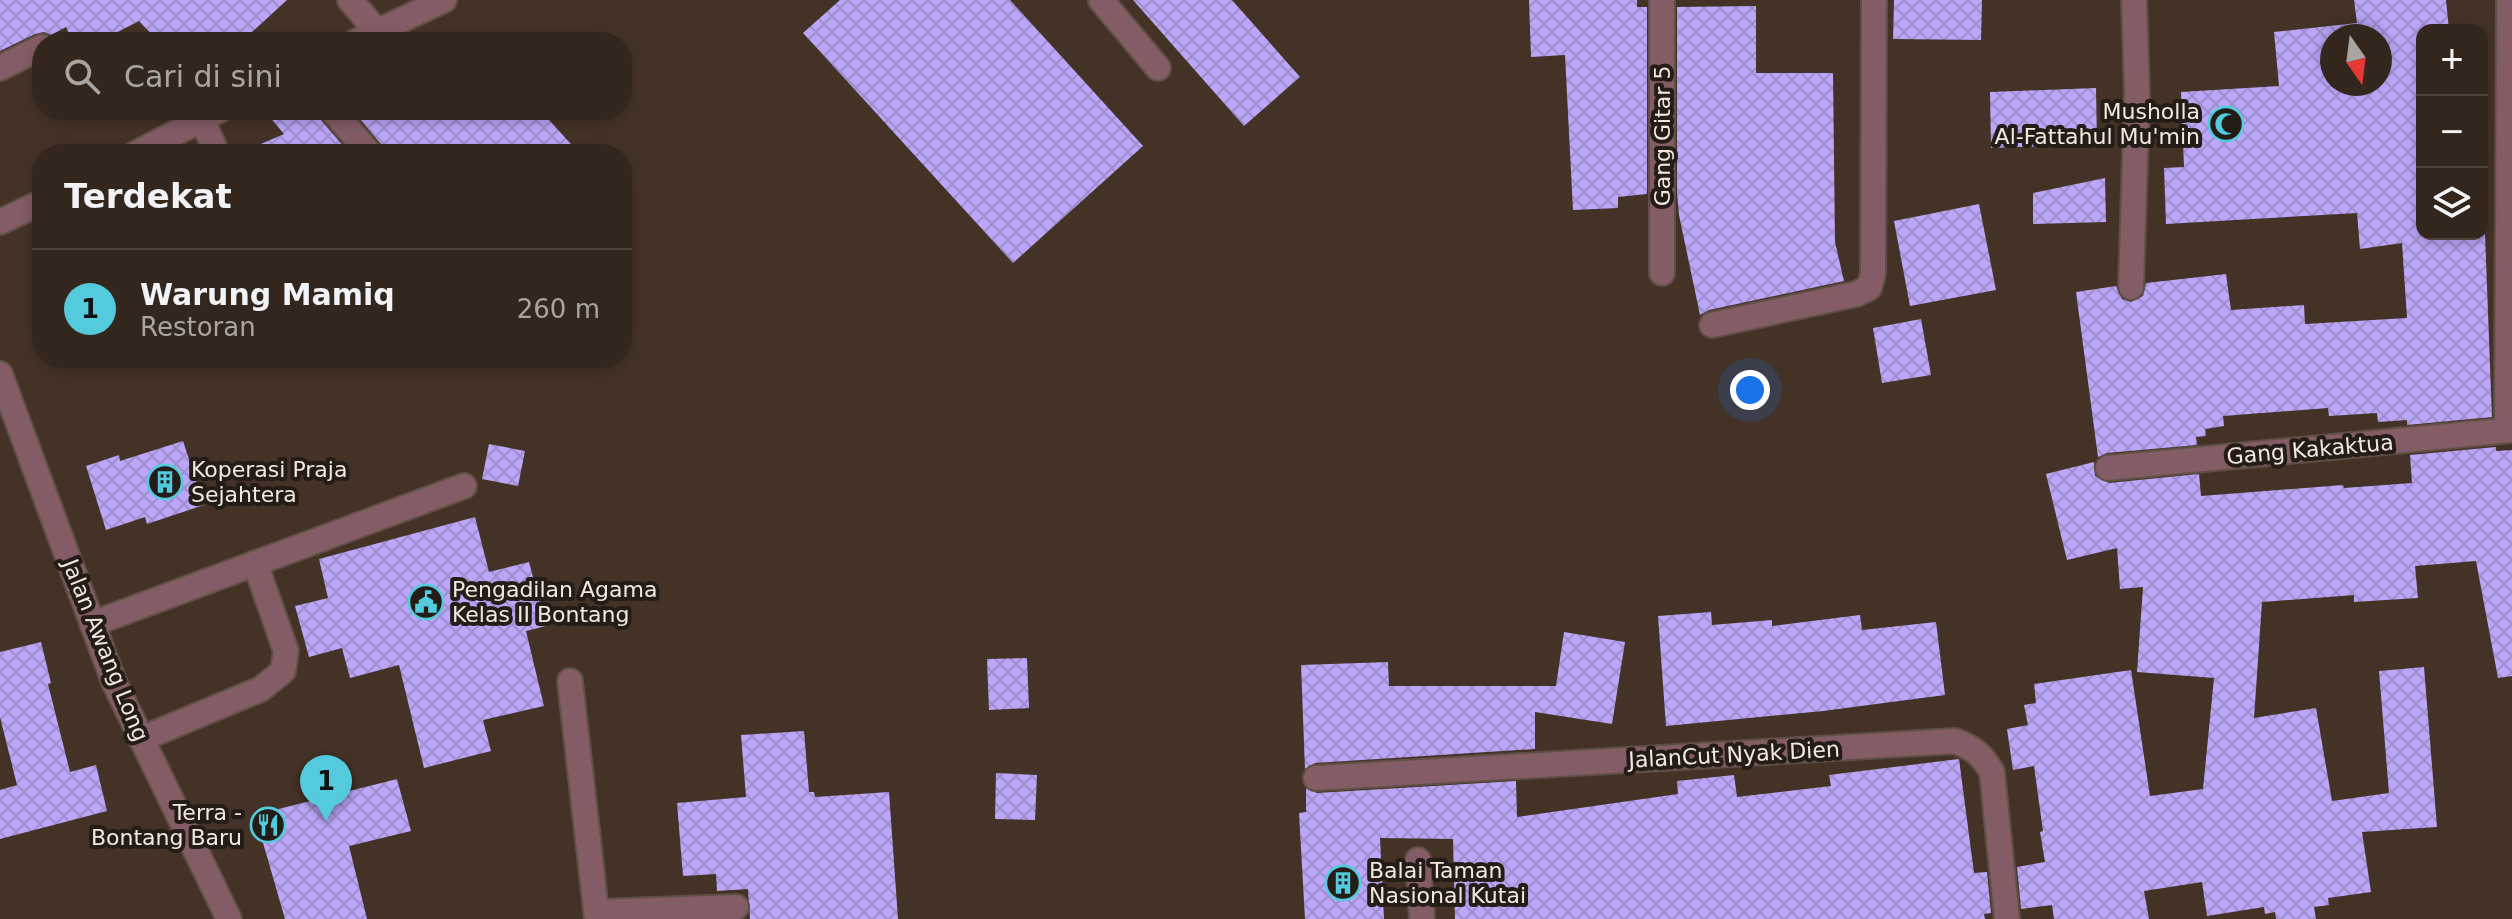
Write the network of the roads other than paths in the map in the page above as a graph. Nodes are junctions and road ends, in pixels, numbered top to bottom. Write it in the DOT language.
graph roads {
  1 [pos="444,0"];
  2 [pos="1101,0"];
  3 [pos="1662,0"];
  4 [pos="1874,0"];
  5 [pos="2134,0"];
  6 [pos="2509,0"];
  7 [pos="360,19"];
  8 [pos="32,52"];
  9 [pos="0,68"];
  10 [pos="1158,68"];
  11 [pos="200,120"];
  12 [pos="212,120"];
  13 [pos="341,120"];
  14 [pos="154,144"];
  15 [pos="216,144"];
  16 [pos="361,144"];
  17 [pos="32,207"];
  18 [pos="0,222"];
  19 [pos="1662,273"];
  20 [pos="2131,287"];
  21 [pos="1712,325"];
  22 [pos="0,374"];
  23 [pos="2509,430"];
  24 [pos="2108,468"];
  25 [pos="464,486"];
  26 [pos="255,563"];
  27 [pos="92,624"];
  28 [pos="570,681"];
  29 [pos="141,739"];
  30 [pos="1316,778"];
  31 [pos="1418,860"];
  32 [pos="736,907"];
  33 [pos="597,916"];
  34 [pos="229,919"];
  35 [pos="1422,919"];
  36 [pos="2007,919"];
  1 -- 7 [label="street"];
  2 -- 10 [label="street"];
  3 -- 19 [label="street, Gang Gitar 5"];
  4 -- 21 [label="street"];
  5 -- 20 [label="street"];
  6 -- 23 [label="street"];
  8 -- 9 [label="street"];
  11 -- 14 [label="street"];
  12 -- 15 [label="street"];
  13 -- 16 [label="street"];
  17 -- 18 [label="street"];
  22 -- 27 [label="street, Jalan Awang Long"];
  23 -- 24 [label="street, Gang Kakaktua"];
  25 -- 26 [label="street"];
  26 -- 27 [label="street"];
  26 -- 29 [label="street"];
  27 -- 29 [label="street, Jalan Awang Long"];
  28 -- 33 [label="street"];
  29 -- 34 [label="street, Jalan Awang Long"];
  30 -- 36 [label="street, JalanCut Nyak Dien"];
  31 -- 35 [label="street"];
  32 -- 33 [label="street"];
}
